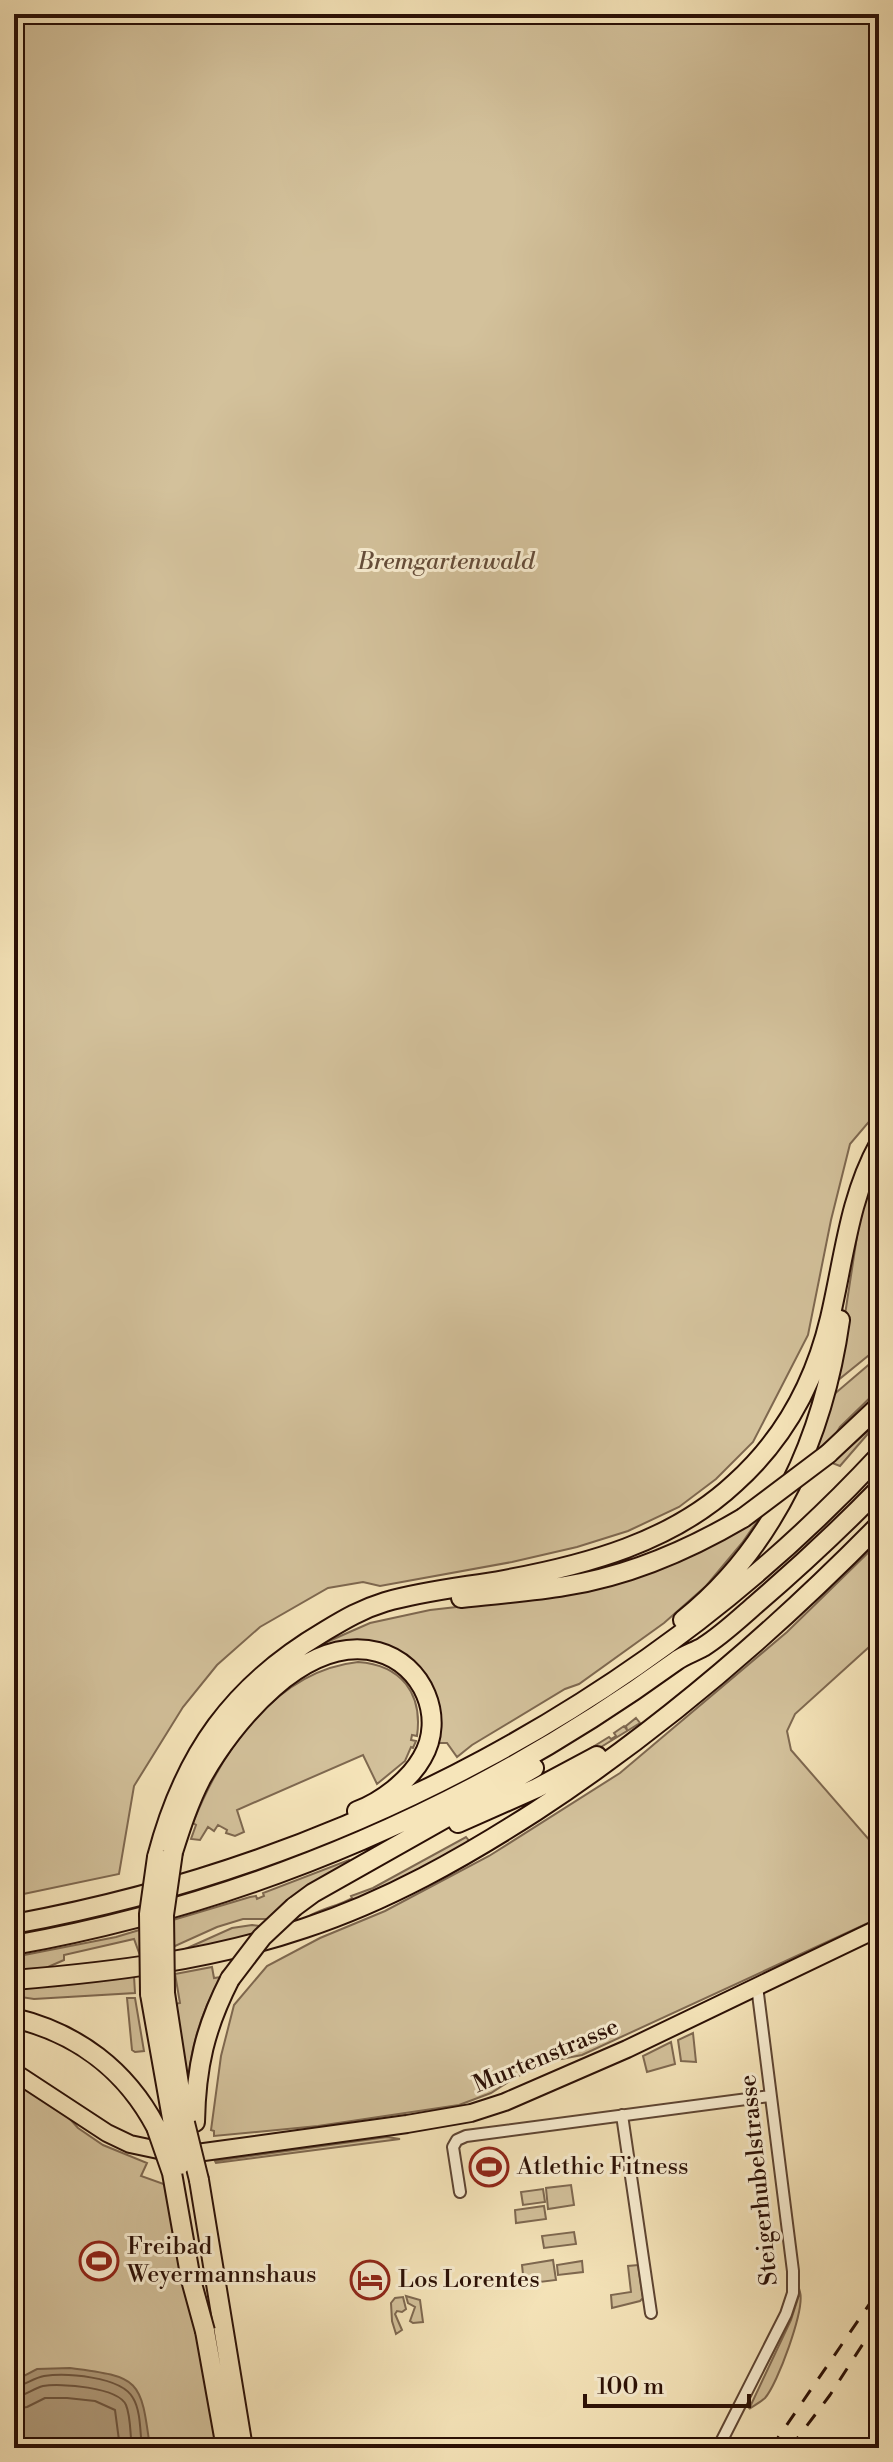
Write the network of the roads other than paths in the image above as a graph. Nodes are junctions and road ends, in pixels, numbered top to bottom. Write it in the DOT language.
graph roads {
  1 [pos="879,1144"];
  2 [pos="856,1200"];
  3 [pos="879,1406"];
  4 [pos="879,1456"];
  5 [pos="879,1489"];
  6 [pos="879,1525"];
  7 [pos="326,1631"];
  8 [pos="755,1642"];
  9 [pos="704,1646"];
  10 [pos="585,1699"];
  11 [pos="395,1847"];
  12 [pos="165,1855"];
  13 [pos="258,1860"];
  14 [pos="14,1924"];
  15 [pos="879,1928"];
  16 [pos="14,1945"];
  17 [pos="14,1980"];
  18 [pos="757,1986"];
  19 [pos="14,2018"];
  20 [pos="14,2072"];
  21 [pos="770,2096"];
  22 [pos="622,2115"];
  23 [pos="177,2124"];
  24 [pos="460,2192"];
  25 [pos="651,2313"];
  26 [pos="226,2448"];
  27 [pos="243,2448"];
  28 [pos="718,2448"];
  1 -- 2 [label="highway"];
  2 -- 7 [label="highway"];
  2 -- 10 [label="highway"];
  3 -- 7 [label="highway, bridge"];
  4 -- 10 [label="highway"];
  5 -- 9 [label="highway"];
  6 -- 8 [label="highway"];
  7 -- 12 [label="highway"];
  8 -- 11 [label="highway"];
  8 -- 17 [label="highway"];
  9 -- 11 [label="highway"];
  9 -- 16 [label="highway"];
  10 -- 13 [label="highway"];
  11 -- 23 [label="highway, bridge"];
  12 -- 13 [label="highway"];
  12 -- 23 [label="highway, bridge"];
  13 -- 14 [label="highway"];
  15 -- 18 [label="main road, Murtenstrasse"];
  18 -- 20 [label="main road, Murtenstrasse"];
  18 -- 21 [label="street, Steigerhubelstrasse"];
  19 -- 23 [label="highway"];
  21 -- 22 [label="street"];
  21 -- 28 [label="street, Steigerhubelstrasse"];
  22 -- 24 [label="street"];
  22 -- 25 [label="street"];
  23 -- 26 [label="highway, bridge"];
  23 -- 27 [label="highway, bridge"];
}
